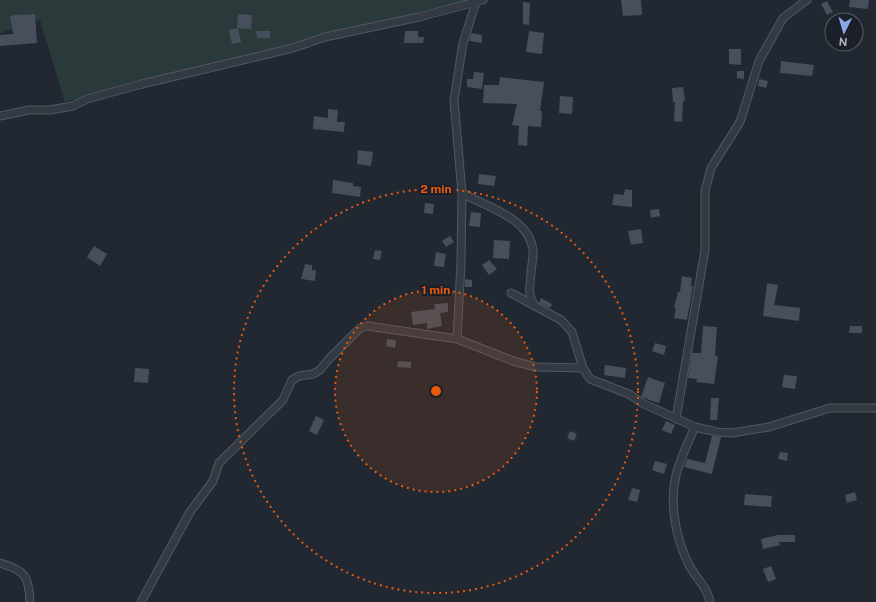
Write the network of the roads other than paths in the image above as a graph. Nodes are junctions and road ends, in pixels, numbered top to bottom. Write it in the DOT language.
graph roads {
  1 [pos="808,0"];
  2 [pos="480,1"];
  3 [pos="0,116"];
  4 [pos="462,193"];
  5 [pos="511,293"];
  6 [pos="536,308"];
  7 [pos="456,339"];
  8 [pos="583,368"];
  9 [pos="876,408"];
  10 [pos="676,419"];
  11 [pos="695,427"];
  12 [pos="0,562"];
  13 [pos="30,602"];
  14 [pos="141,602"];
  15 [pos="710,602"];
  1 -- 10 [label="street"];
  2 -- 3 [label="street"];
  2 -- 4 [label="street"];
  4 -- 6 [label="street"];
  4 -- 7 [label="street"];
  5 -- 6 [label="street"];
  6 -- 8 [label="street"];
  7 -- 8 [label="street"];
  7 -- 14 [label="street"];
  8 -- 10 [label="street"];
  9 -- 11 [label="street"];
  10 -- 11 [label="street"];
  11 -- 15 [label="street"];
  12 -- 13 [label="street"];
}
